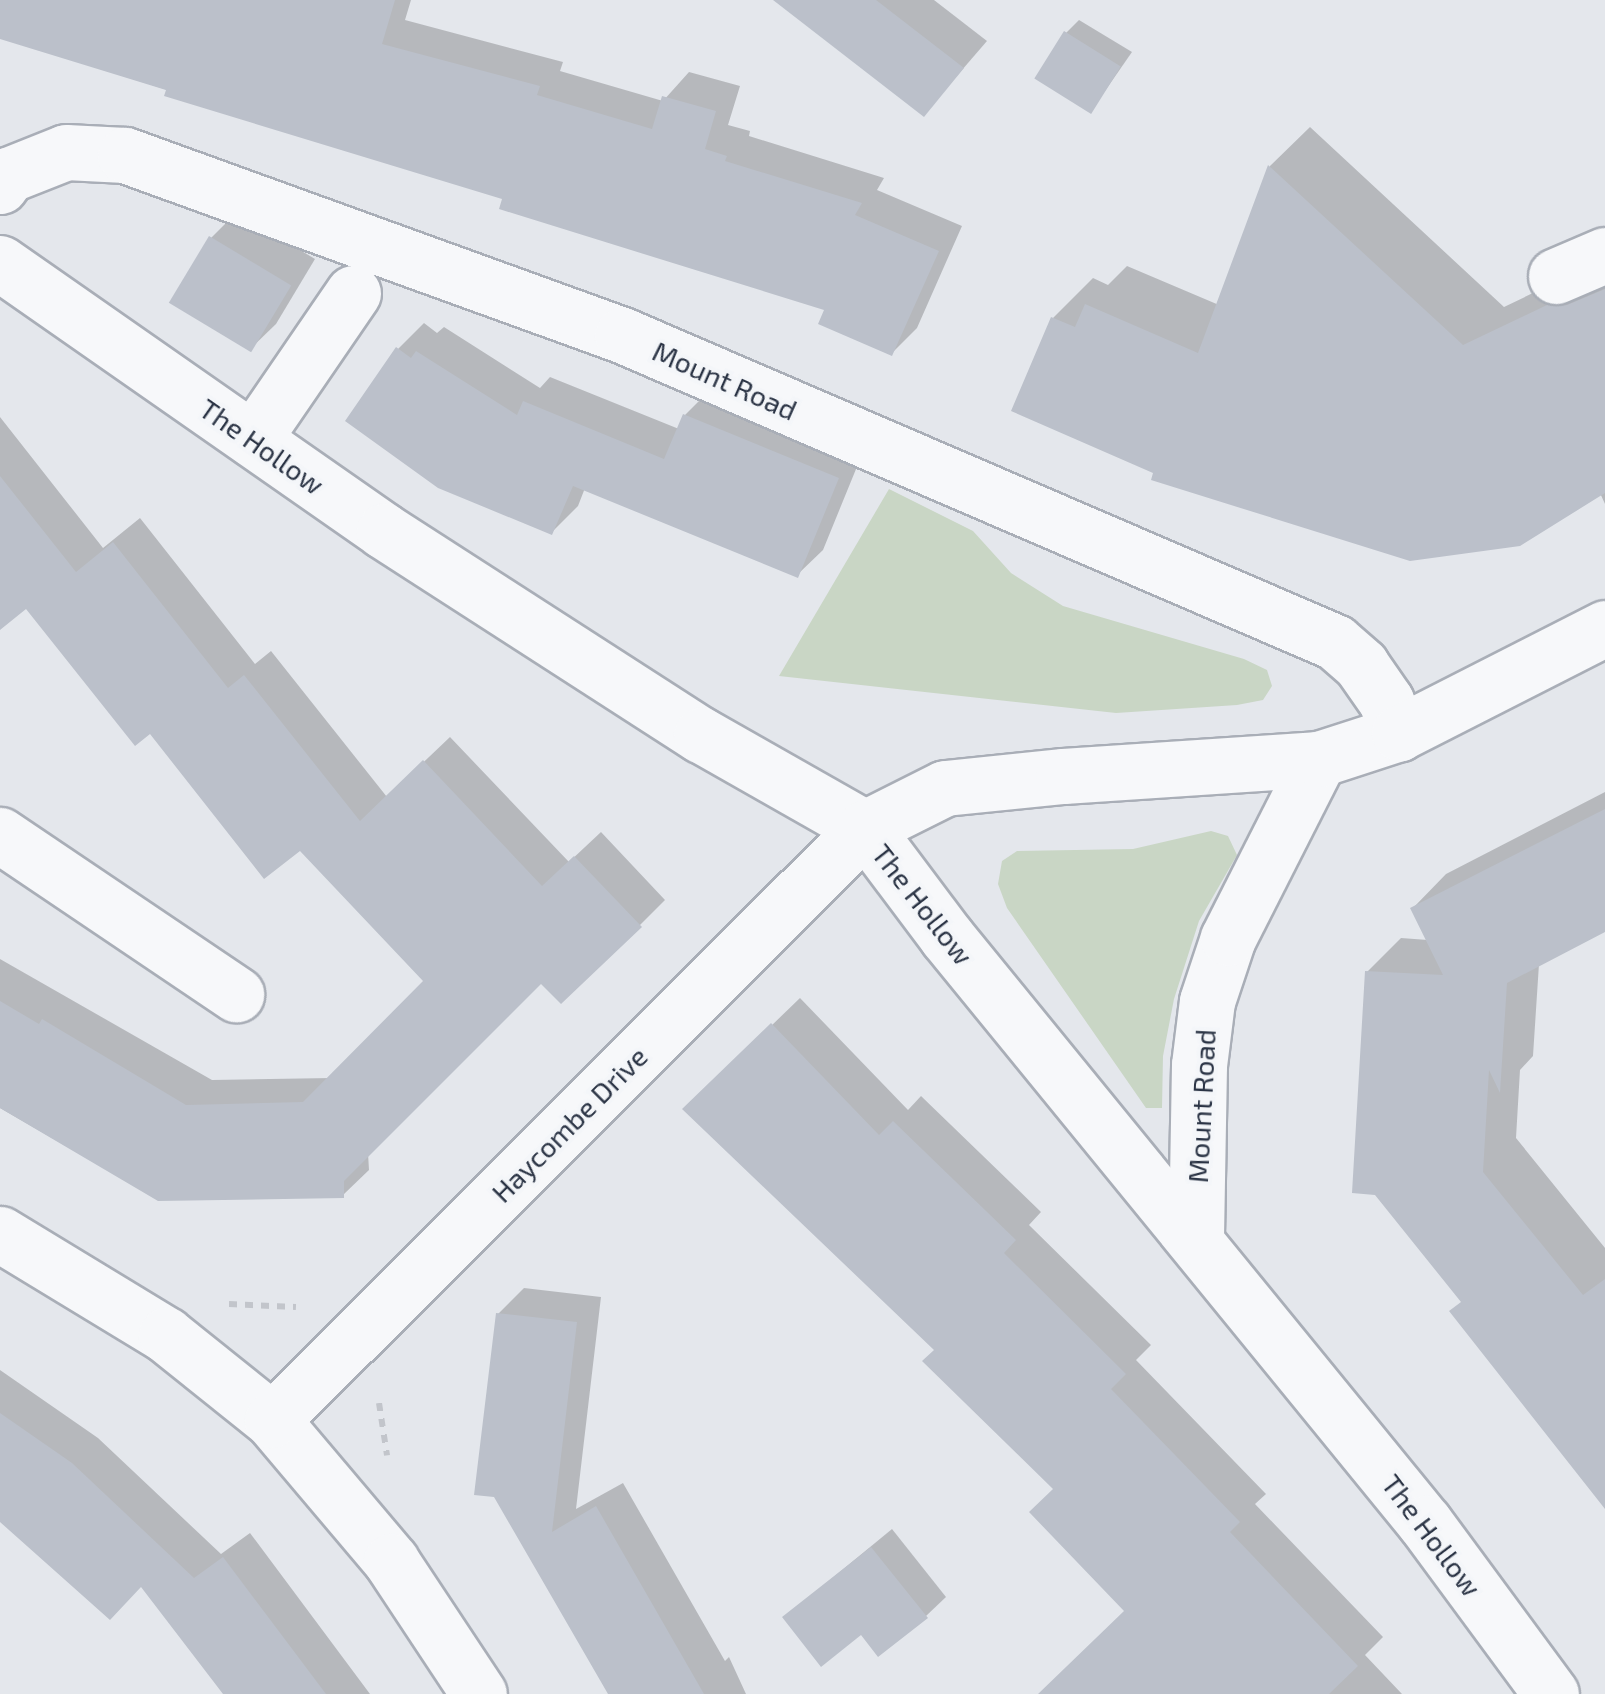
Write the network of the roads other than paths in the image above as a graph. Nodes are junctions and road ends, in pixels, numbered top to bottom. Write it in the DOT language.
graph roads {
  1 [pos="0,186"];
  2 [pos="1605,255"];
  3 [pos="0,264"];
  4 [pos="1556,276"];
  5 [pos="352,294"];
  6 [pos="254,439"];
  7 [pos="1605,628"];
  8 [pos="1399,732"];
  9 [pos="1319,759"];
  10 [pos="864,828"];
  11 [pos="0,835"];
  12 [pos="236,994"];
  13 [pos="0,1234"];
  14 [pos="1196,1237"];
  15 [pos="272,1420"];
  16 [pos="479,1694"];
  17 [pos="1551,1694"];
  1 -- 8 [label="street, Mount Road"];
  2 -- 4 [label="street"];
  3 -- 6 [label="street, The Hollow"];
  5 -- 6 [label="street"];
  6 -- 10 [label="street, The Hollow"];
  7 -- 8 [label="street"];
  8 -- 9 [label="street"];
  9 -- 10 [label="street"];
  9 -- 14 [label="street, Mount Road"];
  10 -- 14 [label="street, The Hollow"];
  10 -- 15 [label="street, Haycombe Drive"];
  11 -- 12 [label="street"];
  13 -- 15 [label="street"];
  14 -- 17 [label="street, The Hollow"];
  15 -- 16 [label="street"];
}
